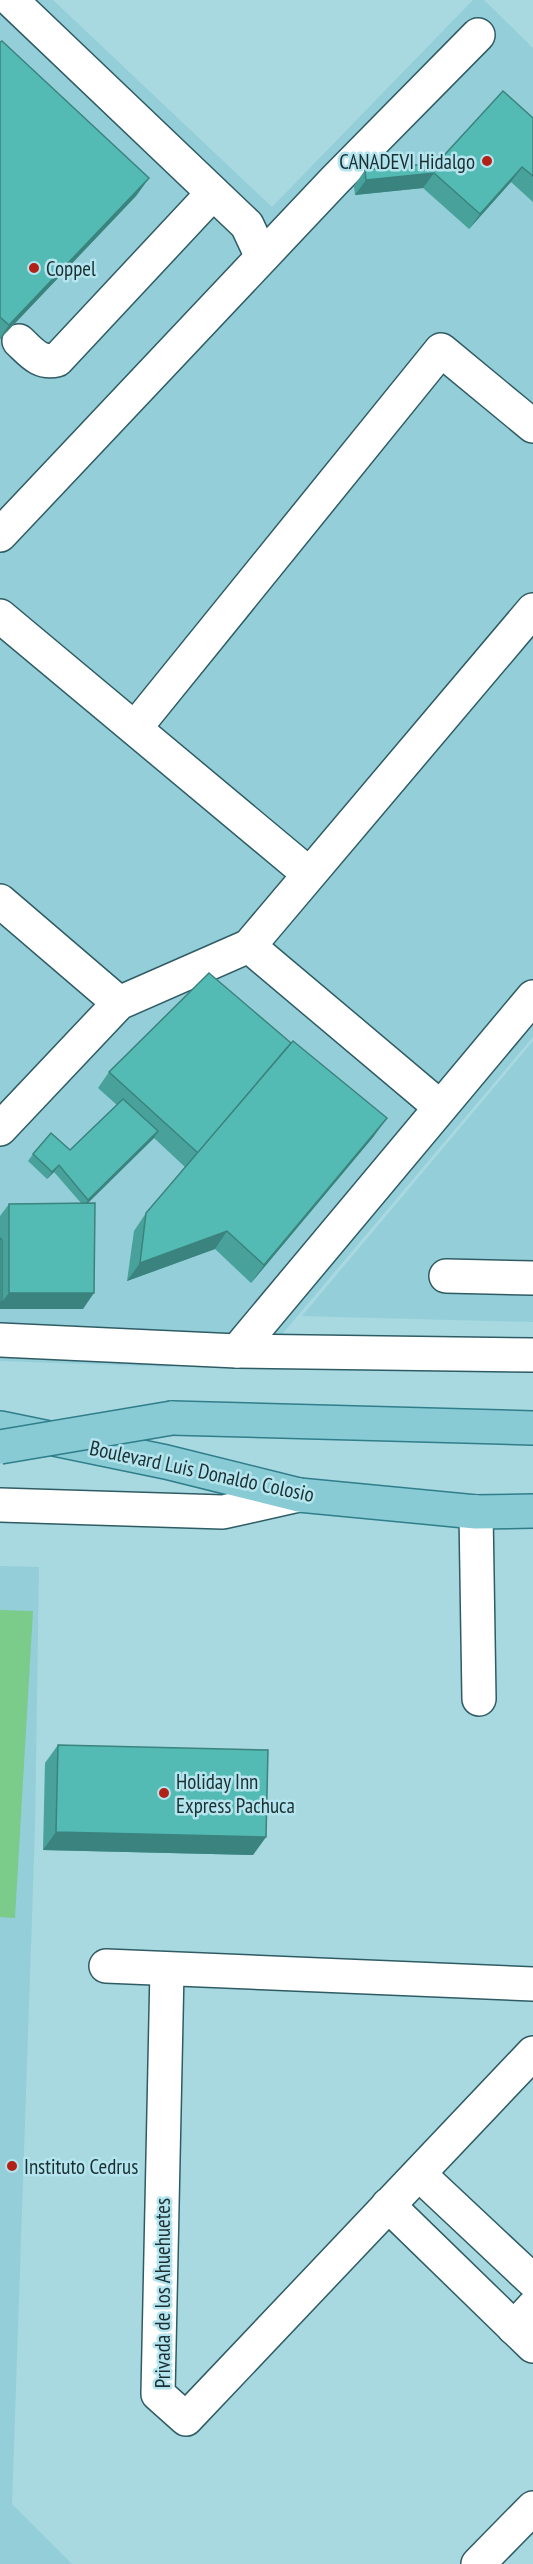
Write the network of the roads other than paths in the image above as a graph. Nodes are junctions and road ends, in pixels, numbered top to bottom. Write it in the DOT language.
graph roads {
  1 [pos="12,0"];
  2 [pos="478,35"];
  3 [pos="213,193"];
  4 [pos="262,257"];
  5 [pos="19,341"];
  6 [pos="533,426"];
  7 [pos="0,535"];
  8 [pos="533,610"];
  9 [pos="0,616"];
  10 [pos="135,728"];
  11 [pos="309,874"];
  12 [pos="0,901"];
  13 [pos="249,946"];
  14 [pos="533,997"];
  15 [pos="119,1004"];
  16 [pos="440,1107"];
  17 [pos="0,1129"];
  18 [pos="446,1276"];
  19 [pos="533,1278"];
  20 [pos="0,1340"];
  21 [pos="237,1351"];
  22 [pos="533,1355"];
  23 [pos="0,1428"];
  24 [pos="533,1428"];
  25 [pos="0,1446"];
  26 [pos="299,1495"];
  27 [pos="0,1505"];
  28 [pos="533,1511"];
  29 [pos="476,1512"];
  30 [pos="479,1699"];
  31 [pos="106,1966"];
  32 [pos="167,1970"];
  33 [pos="533,1984"];
  34 [pos="533,2053"];
  35 [pos="419,2174"];
  36 [pos="388,2205"];
  37 [pos="533,2281"];
  38 [pos="527,2327"];
  39 [pos="533,2508"];
  40 [pos="478,2564"];
  1 -- 3 [label="street"];
  2 -- 4 [label="street"];
  3 -- 4 [label="street"];
  3 -- 5 [label="street"];
  4 -- 7 [label="street"];
  6 -- 10 [label="street"];
  8 -- 11 [label="street"];
  9 -- 10 [label="street"];
  10 -- 11 [label="street"];
  11 -- 13 [label="street"];
  12 -- 15 [label="street"];
  13 -- 15 [label="street"];
  13 -- 16 [label="street"];
  14 -- 16 [label="street"];
  15 -- 17 [label="street"];
  16 -- 21 [label="street"];
  18 -- 19 [label="street"];
  20 -- 21 [label="street"];
  21 -- 22 [label="street"];
  23 -- 26 [label="main road, Boulevard Luis Donaldo Colosio, bridge"];
  24 -- 25 [label="main road, Boulevard Luis Donaldo Colosio, bridge"];
  26 -- 27 [label="street"];
  26 -- 29 [label="main road, Boulevard Luis Donaldo Colosio"];
  28 -- 29 [label="main road, Boulevard Luis Donaldo Colosio"];
  29 -- 30 [label="street"];
  31 -- 32 [label="street"];
  32 -- 33 [label="street"];
  32 -- 36 [label="street, Privada de los Ahuehuetes"];
  34 -- 35 [label="street, Privada de los Ahuehuetes"];
  35 -- 36 [label="street, Privada de los Ahuehuetes"];
  35 -- 37 [label="street"];
  36 -- 38 [label="street"];
  39 -- 40 [label="street"];
}
